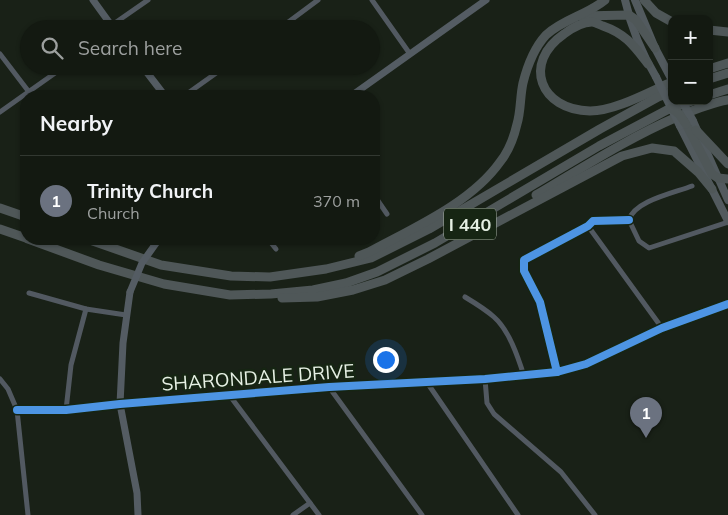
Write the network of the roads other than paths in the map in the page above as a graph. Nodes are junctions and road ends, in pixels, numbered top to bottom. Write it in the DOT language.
graph roads {
  1 [pos="92,0"];
  2 [pos="148,0"];
  3 [pos="318,0"];
  4 [pos="372,0"];
  5 [pos="486,0"];
  6 [pos="604,0"];
  7 [pos="625,0"];
  8 [pos="635,0"];
  9 [pos="644,0"];
  10 [pos="629,15"];
  11 [pos="579,16"];
  12 [pos="108,20"];
  13 [pos="122,20"];
  14 [pos="291,20"];
  15 [pos="668,20"];
  16 [pos="713,30"];
  17 [pos="728,32"];
  18 [pos="655,48"];
  19 [pos="0,54"];
  20 [pos="410,54"];
  21 [pos="728,63"];
  22 [pos="648,64"];
  23 [pos="713,67"];
  24 [pos="668,72"];
  25 [pos="728,72"];
  26 [pos="53,75"];
  27 [pos="149,75"];
  28 [pos="213,75"];
  29 [pos="713,78"];
  30 [pos="668,83"];
  31 [pos="728,89"];
  32 [pos="27,90"];
  33 [pos="32,90"];
  34 [pos="160,90"];
  35 [pos="192,90"];
  36 [pos="359,90"];
  37 [pos="668,93"];
  38 [pos="713,94"];
  39 [pos="20,98"];
  40 [pos="728,100"];
  41 [pos="681,105"];
  42 [pos="683,105"];
  43 [pos="671,108"];
  44 [pos="0,112"];
  45 [pos="689,125"];
  46 [pos="728,164"];
  47 [pos="718,178"];
  48 [pos="728,179"];
  49 [pos="692,186"];
  50 [pos="712,189"];
  51 [pos="728,200"];
  52 [pos="380,204"];
  53 [pos="0,208"];
  54 [pos="386,214"];
  55 [pos="20,215"];
  56 [pos="629,220"];
  57 [pos="728,222"];
  58 [pos="588,226"];
  59 [pos="0,229"];
  60 [pos="20,236"];
  61 [pos="46,245"];
  62 [pos="104,245"];
  63 [pos="155,245"];
  64 [pos="273,245"];
  65 [pos="276,249"];
  66 [pos="428,260"];
  67 [pos="326,269"];
  68 [pos="29,293"];
  69 [pos="230,295"];
  70 [pos="465,297"];
  71 [pos="728,304"];
  72 [pos="86,309"];
  73 [pos="126,315"];
  74 [pos="662,328"];
  75 [pos="557,372"];
  76 [pos="524,376"];
  77 [pos="0,379"];
  78 [pos="485,379"];
  79 [pos="426,381"];
  80 [pos="330,388"];
  81 [pos="230,396"];
  82 [pos="120,404"];
  83 [pos="17,410"];
  84 [pos="66,410"];
  85 [pos="310,503"];
  86 [pos="28,515"];
  87 [pos="138,515"];
  88 [pos="293,515"];
  89 [pos="319,515"];
  90 [pos="422,515"];
  91 [pos="518,515"];
  92 [pos="595,515"];
  1 -- 12 [label="main road"];
  2 -- 13 [label="street"];
  3 -- 14 [label="street"];
  4 -- 20 [label="street"];
  5 -- 20 [label="main road"];
  6 -- 11 [label="highway"];
  7 -- 10 [label="main road"];
  8 -- 18 [label="main road"];
  9 -- 15 [label="highway"];
  10 -- 11 [label="highway"];
  10 -- 18 [label="highway"];
  10 -- 22 [label="main road"];
  11 -- 67 [label="highway"];
  16 -- 17 [label="highway"];
  18 -- 24 [label="main road"];
  19 -- 32 [label="street"];
  20 -- 36 [label="main road"];
  21 -- 23 [label="highway"];
  22 -- 30 [label="highway"];
  22 -- 43 [label="main road, bridge"];
  25 -- 29 [label="highway"];
  26 -- 33 [label="street"];
  27 -- 34 [label="main road"];
  28 -- 35 [label="street"];
  31 -- 38 [label="highway"];
  37 -- 67 [label="highway, I 440"];
  39 -- 44 [label="street"];
  40 -- 66 [label="highway"];
  41 -- 69 [label="highway, I 440"];
  42 -- 45 [label="main road, bridge"];
  43 -- 45 [label="highway, bridge"];
  45 -- 46 [label="highway"];
  45 -- 47 [label="highway"];
  45 -- 50 [label="main road"];
  47 -- 48 [label="highway"];
  47 -- 51 [label="main road"];
  49 -- 56 [label="street"];
  50 -- 57 [label="main road"];
  50 -- 66 [label="highway"];
  52 -- 54 [label="street"];
  53 -- 55 [label="highway"];
  56 -- 57 [label="street"];
  56 -- 58 [label="street"];
  58 -- 74 [label="street"];
  58 -- 75 [label="street"];
  59 -- 60 [label="highway, I 440"];
  61 -- 69 [label="highway, I 440"];
  62 -- 67 [label="highway, I 440"];
  63 -- 73 [label="main road, bridge"];
  64 -- 65 [label="street"];
  66 -- 69 [label="highway"];
  68 -- 72 [label="street"];
  70 -- 76 [label="street"];
  71 -- 74 [label="street, SHARONDALE DRIVE"];
  72 -- 73 [label="street"];
  72 -- 84 [label="street"];
  73 -- 82 [label="main road"];
  74 -- 75 [label="street, SHARONDALE DRIVE"];
  75 -- 76 [label="street, SHARONDALE DRIVE"];
  76 -- 78 [label="street, SHARONDALE DRIVE"];
  77 -- 83 [label="street"];
  78 -- 79 [label="street, SHARONDALE DRIVE"];
  78 -- 92 [label="street"];
  79 -- 80 [label="street, SHARONDALE DRIVE"];
  79 -- 91 [label="street"];
  80 -- 81 [label="street, SHARONDALE DRIVE"];
  80 -- 90 [label="street"];
  81 -- 82 [label="street, SHARONDALE DRIVE"];
  81 -- 85 [label="street"];
  82 -- 84 [label="street, SHARONDALE DRIVE"];
  82 -- 87 [label="main road"];
  83 -- 84 [label="street, SHARONDALE DRIVE"];
  83 -- 86 [label="street"];
  85 -- 88 [label="street"];
  85 -- 89 [label="street"];
}
